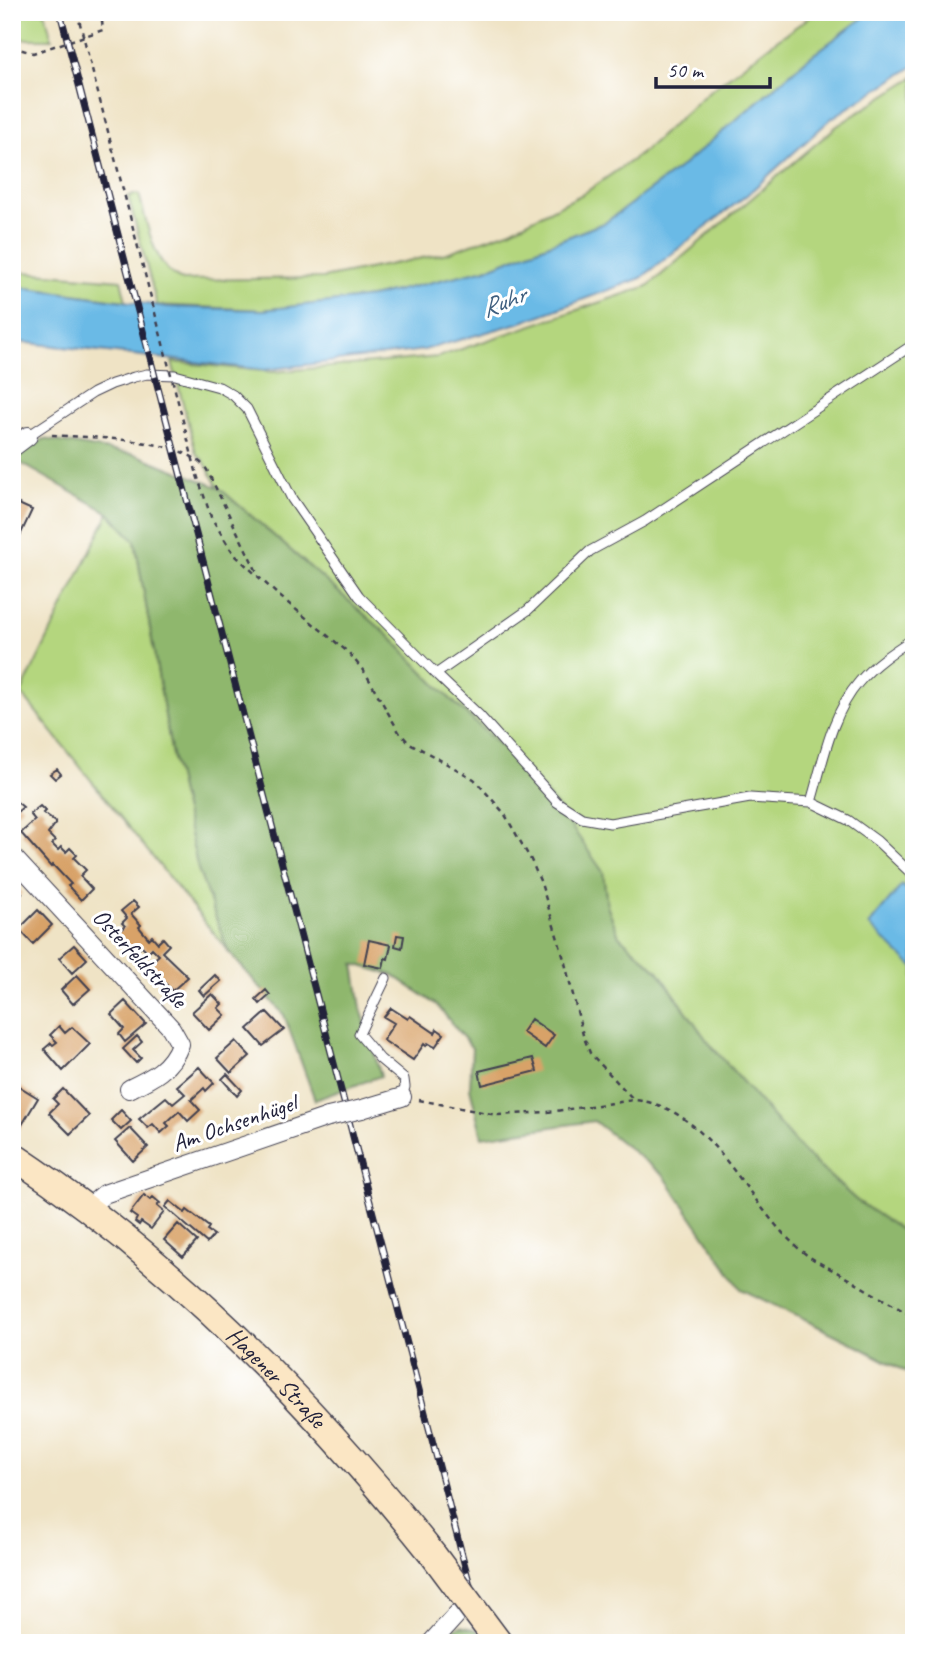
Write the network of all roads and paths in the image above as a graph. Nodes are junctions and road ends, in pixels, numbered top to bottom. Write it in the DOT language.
graph roads {
  1 [pos="77,12"];
  2 [pos="102,12"];
  3 [pos="12,47"];
  4 [pos="914,344"];
  5 [pos="27,436"];
  6 [pos="12,448"];
  7 [pos="259,575"];
  8 [pos="914,638"];
  9 [pos="436,674"];
  10 [pos="811,802"];
  11 [pos="12,856"];
  12 [pos="914,876"];
  13 [pos="386,978"];
  14 [pos="129,1089"];
  15 [pos="402,1097"];
  16 [pos="634,1100"];
  17 [pos="12,1155"];
  18 [pos="88,1208"];
  19 [pos="914,1317"];
  20 [pos="468,1602"];
  21 [pos="431,1643"];
  22 [pos="499,1643"];
  1 -- 7 [label="path, bridge"];
  2 -- 3 [label="path"];
  4 -- 9 [label="lane"];
  5 -- 6 [label="street"];
  5 -- 7 [label="path"];
  5 -- 9 [label="lane"];
  7 -- 16 [label="path"];
  8 -- 10 [label="lane"];
  9 -- 10 [label="lane"];
  10 -- 12 [label="lane"];
  11 -- 14 [label="street, Osterfeldstraße"];
  13 -- 15 [label="lane"];
  15 -- 16 [label="path"];
  15 -- 18 [label="street, Am Ochsenhügel, bridge"];
  16 -- 19 [label="path"];
  17 -- 18 [label="main road, Hagener Straße"];
  18 -- 20 [label="main road, Hagener Straße, bridge"];
  20 -- 21 [label="street"];
  20 -- 22 [label="main road, Hagener Straße, bridge"];
}
